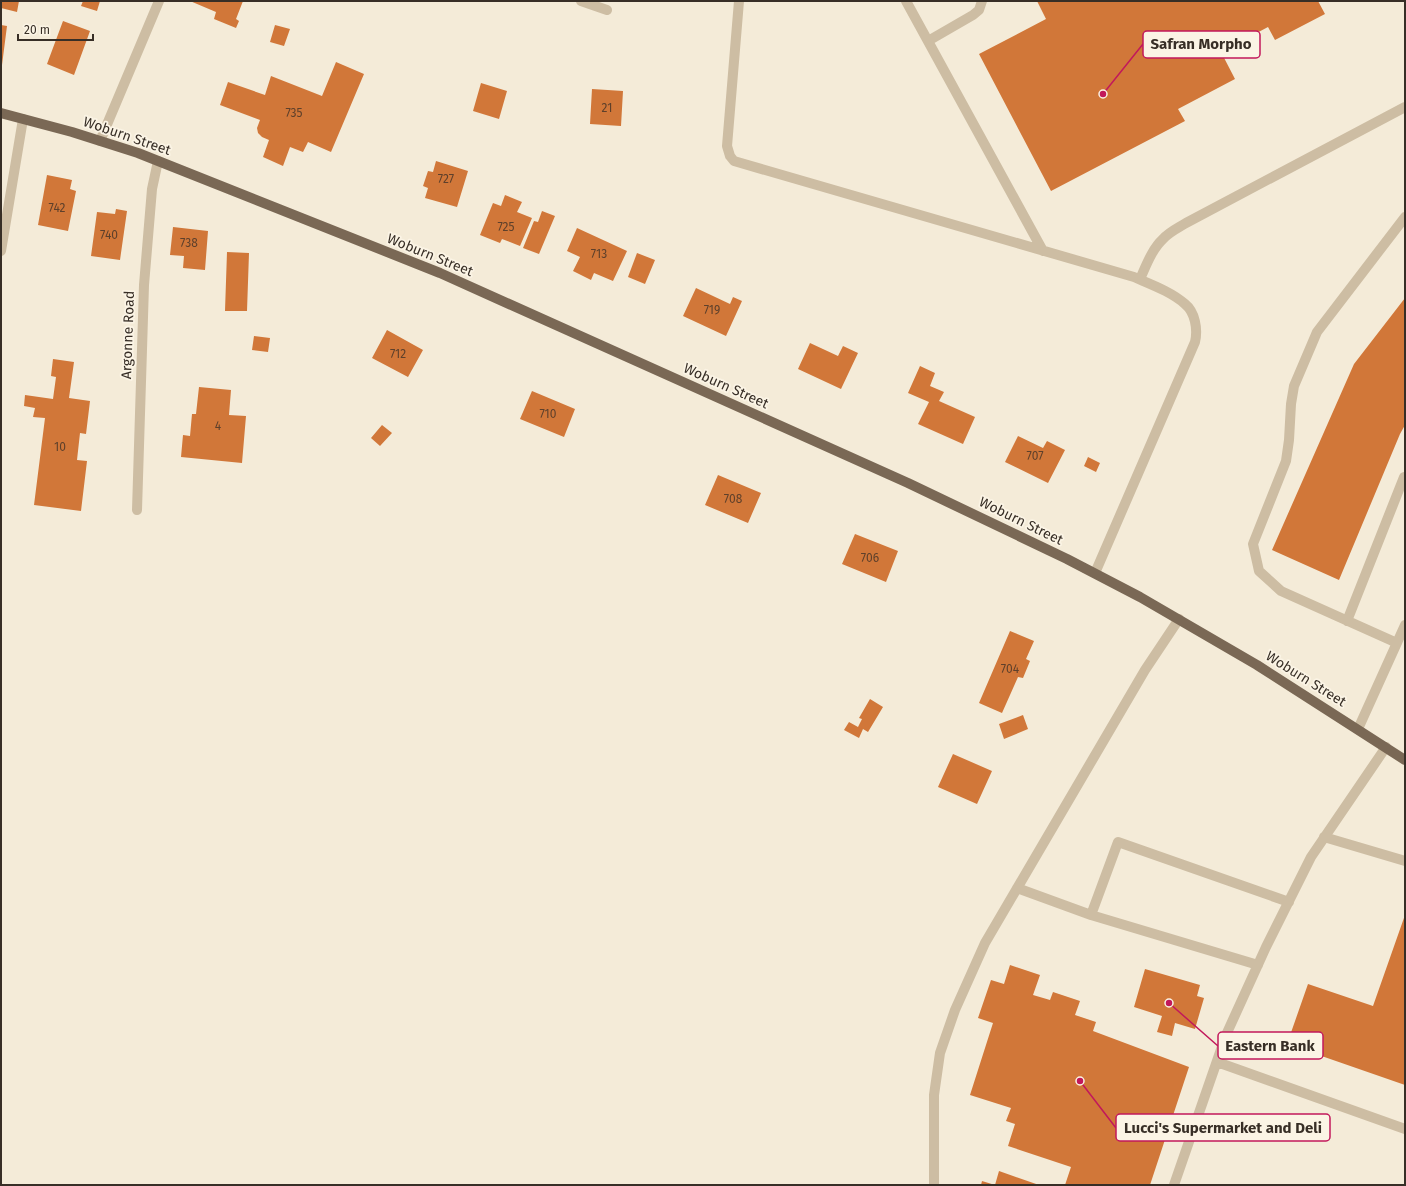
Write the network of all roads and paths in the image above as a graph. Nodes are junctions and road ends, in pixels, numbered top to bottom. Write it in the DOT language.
graph roads {
  1 [pos="159,1"];
  2 [pos="581,1"];
  3 [pos="739,1"];
  4 [pos="906,1"];
  5 [pos="982,1"];
  6 [pos="607,10"];
  7 [pos="928,41"];
  8 [pos="1405,107"];
  9 [pos="1,113"];
  10 [pos="23,118"];
  11 [pos="100,141"];
  12 [pos="158,161"];
  13 [pos="1405,218"];
  14 [pos="1,250"];
  15 [pos="1043,252"];
  16 [pos="1140,279"];
  17 [pos="1404,476"];
  18 [pos="137,510"];
  19 [pos="1095,573"];
  20 [pos="1179,619"];
  21 [pos="1347,621"];
  22 [pos="1405,625"];
  23 [pos="1397,643"];
  24 [pos="1358,729"];
  25 [pos="1386,747"];
  26 [pos="1405,760"];
  27 [pos="1324,837"];
  28 [pos="1405,861"];
  29 [pos="1018,888"];
  30 [pos="1289,902"];
  31 [pos="1091,915"];
  32 [pos="1258,966"];
  33 [pos="1217,1062"];
  34 [pos="1405,1129"];
  35 [pos="934,1185"];
  36 [pos="1174,1185"];
  1 -- 11 [label="street"];
  2 -- 6 [label="street"];
  3 -- 15 [label="street"];
  4 -- 7 [label="street"];
  5 -- 7 [label="street"];
  7 -- 15 [label="street"];
  8 -- 16 [label="street"];
  9 -- 10 [label="main road, Woburn Street"];
  10 -- 11 [label="main road, Woburn Street"];
  10 -- 14 [label="street"];
  11 -- 12 [label="main road, Woburn Street"];
  12 -- 18 [label="street, Argonne Road"];
  12 -- 19 [label="main road, Woburn Street"];
  13 -- 21 [label="street"];
  15 -- 16 [label="street"];
  16 -- 19 [label="street"];
  17 -- 21 [label="street"];
  19 -- 20 [label="main road, Woburn Street"];
  20 -- 24 [label="main road, Woburn Street"];
  20 -- 29 [label="street"];
  21 -- 23 [label="street"];
  22 -- 23 [label="street"];
  23 -- 24 [label="street"];
  24 -- 25 [label="main road, Woburn Street"];
  25 -- 26 [label="main road, Woburn Street"];
  25 -- 27 [label="street"];
  27 -- 28 [label="street"];
  27 -- 30 [label="street"];
  29 -- 31 [label="street"];
  29 -- 35 [label="street"];
  30 -- 31 [label="street"];
  30 -- 32 [label="street"];
  31 -- 32 [label="street"];
  32 -- 33 [label="street"];
  33 -- 34 [label="street"];
  33 -- 36 [label="street"];
}
